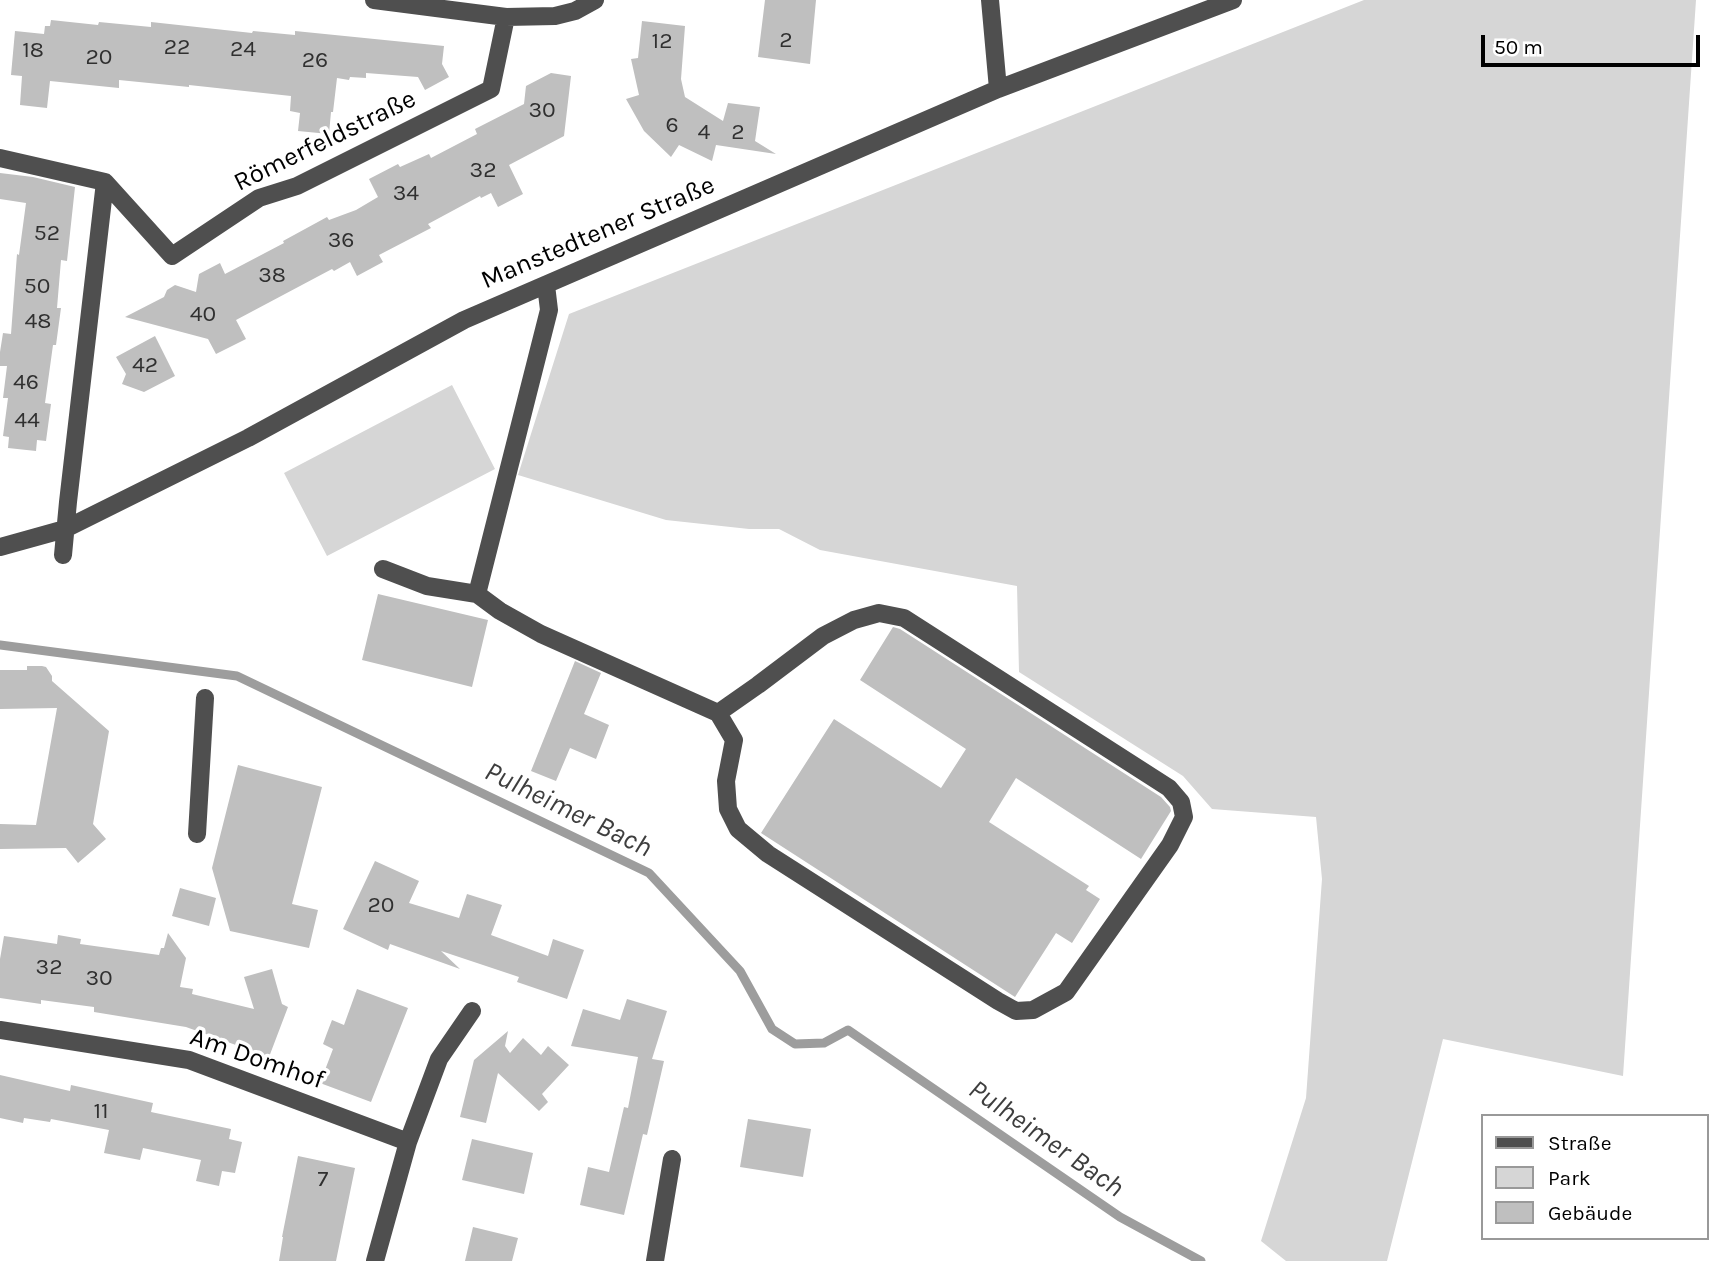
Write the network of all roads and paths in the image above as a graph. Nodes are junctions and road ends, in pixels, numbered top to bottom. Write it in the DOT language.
graph roads {
  1 [pos="374,0"];
  2 [pos="596,0"];
  3 [pos="990,0"];
  4 [pos="1233,0"];
  5 [pos="555,8"];
  6 [pos="506,17"];
  7 [pos="998,89"];
  8 [pos="0,158"];
  9 [pos="105,182"];
  10 [pos="546,285"];
  11 [pos="65,528"];
  12 [pos="0,547"];
  13 [pos="63,555"];
  14 [pos="383,569"];
  15 [pos="477,594"];
  16 [pos="205,698"];
  17 [pos="718,713"];
  18 [pos="197,834"];
  19 [pos="472,1011"];
  20 [pos="0,1030"];
  21 [pos="408,1142"];
  22 [pos="672,1159"];
  23 [pos="376,1261"];
  24 [pos="655,1261"];
  1 -- 6 [label="street"];
  2 -- 5 [label="street"];
  3 -- 7 [label="street"];
  4 -- 7 [label="street, Manstedtener Straße"];
  5 -- 6 [label="street"];
  6 -- 9 [label="street, Römerfeldstraße"];
  7 -- 10 [label="street, Manstedtener Straße"];
  8 -- 9 [label="street"];
  9 -- 11 [label="street"];
  10 -- 11 [label="street, Manstedtener Straße"];
  10 -- 15 [label="street"];
  11 -- 12 [label="street, Manstedtener Straße"];
  11 -- 13 [label="street"];
  14 -- 15 [label="street"];
  15 -- 17 [label="street"];
  16 -- 18 [label="street"];
  17 -- 17 [label="street"];
  19 -- 21 [label="street"];
  20 -- 21 [label="street, Am Domhof"];
  21 -- 23 [label="street"];
  22 -- 24 [label="street"];
}
